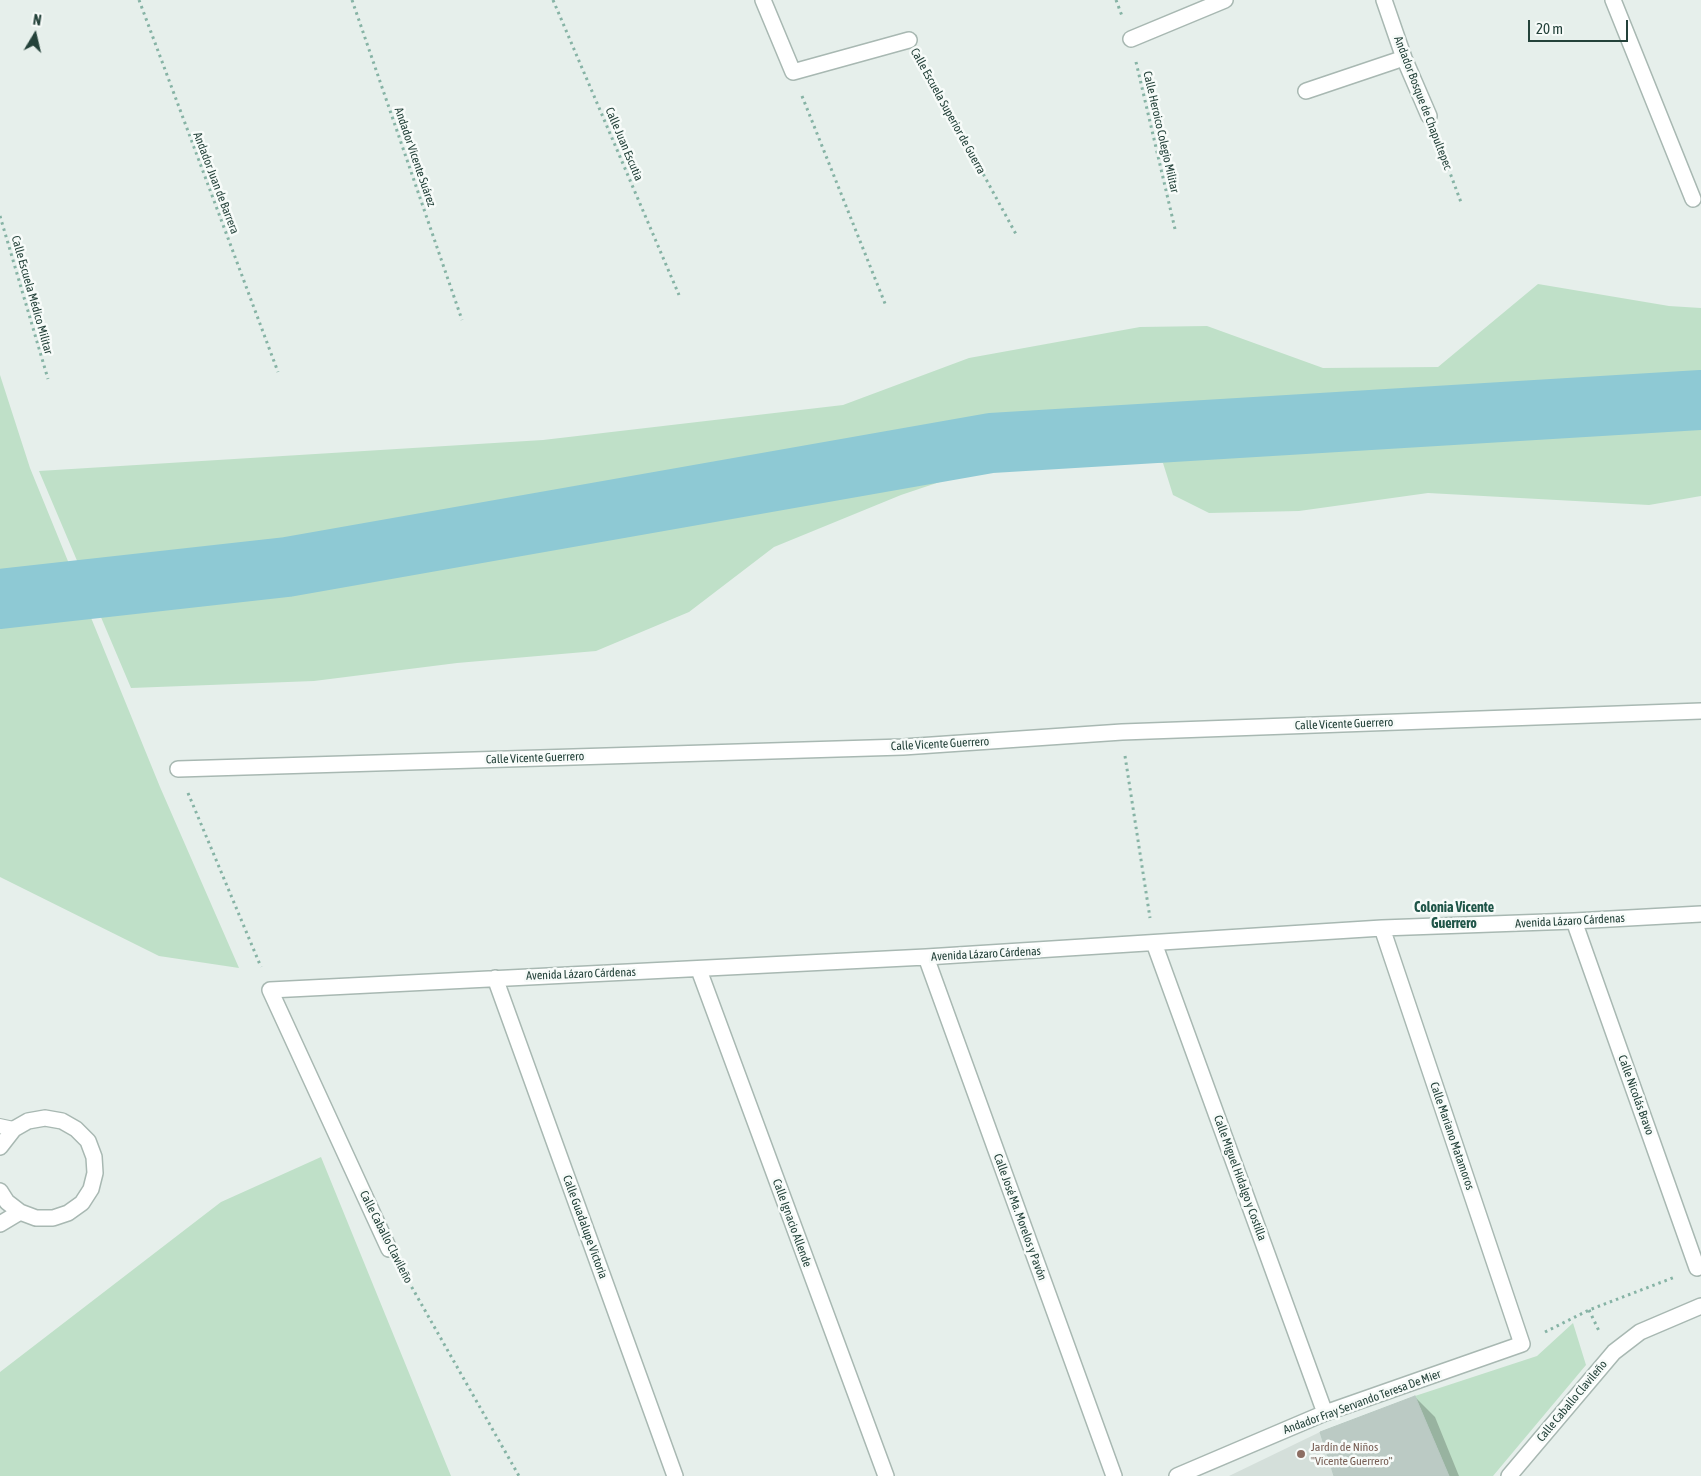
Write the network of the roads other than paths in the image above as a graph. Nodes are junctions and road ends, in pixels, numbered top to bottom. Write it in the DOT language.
graph roads {
  1 [pos="764,0"];
  2 [pos="1225,0"];
  3 [pos="1384,0"];
  4 [pos="1613,0"];
  5 [pos="1131,39"];
  6 [pos="909,40"];
  7 [pos="1404,58"];
  8 [pos="1306,91"];
  9 [pos="1429,116"];
  10 [pos="1692,199"];
  11 [pos="1701,711"];
  12 [pos="178,769"];
  13 [pos="1701,914"];
  14 [pos="1574,921"];
  15 [pos="1382,928"];
  16 [pos="1154,944"];
  17 [pos="926,958"];
  18 [pos="699,970"];
  19 [pos="494,978"];
  20 [pos="270,990"];
  21 [pos="7,1127"];
  22 [pos="0,1147"];
  23 [pos="0,1191"];
  24 [pos="20,1212"];
  25 [pos="0,1224"];
  26 [pos="389,1249"];
  27 [pos="1697,1268"];
  28 [pos="1701,1306"];
  29 [pos="1522,1344"];
  30 [pos="1325,1413"];
  31 [pos="675,1476"];
  32 [pos="886,1476"];
  33 [pos="1114,1476"];
  34 [pos="1177,1476"];
  35 [pos="1509,1476"];
  1 -- 6 [label="street, Calle Escuela Superior de Guerra"];
  2 -- 5 [label="street"];
  3 -- 7 [label="street, Andador Bosque de Chapultepec"];
  4 -- 10 [label="street"];
  7 -- 8 [label="street"];
  7 -- 9 [label="street, Andador Bosque de Chapultepec"];
  11 -- 12 [label="street, Calle Vicente Guerrero"];
  13 -- 14 [label="street, Avenida Lázaro Cárdenas"];
  14 -- 15 [label="street, Avenida Lázaro Cárdenas"];
  14 -- 27 [label="street, Calle Nicolás Bravo"];
  15 -- 16 [label="street, Avenida Lázaro Cárdenas"];
  15 -- 29 [label="street, Calle Mariano Matamoros"];
  16 -- 17 [label="street, Avenida Lázaro Cárdenas"];
  16 -- 30 [label="street, Calle Miguel Hidalgo y Costilla"];
  17 -- 18 [label="street, Avenida Lázaro Cárdenas"];
  17 -- 33 [label="street, Calle José Ma. Morelos y Pavón"];
  18 -- 19 [label="street, Avenida Lázaro Cárdenas"];
  18 -- 32 [label="street, Calle Ignacio Allende"];
  19 -- 20 [label="street, Avenida Lázaro Cárdenas"];
  19 -- 31 [label="street, Calle Guadalupe Victoria"];
  20 -- 26 [label="street, Calle Caballo Clavileño"];
  21 -- 22 [label="street"];
  21 -- 24 [label="street"];
  23 -- 24 [label="street"];
  24 -- 25 [label="street"];
  28 -- 35 [label="street, Calle Caballo Clavileño"];
  29 -- 30 [label="street, Andador Fray Servando Teresa De Mier"];
  30 -- 34 [label="street, Andador Fray Servando Teresa De Mier"];
}
